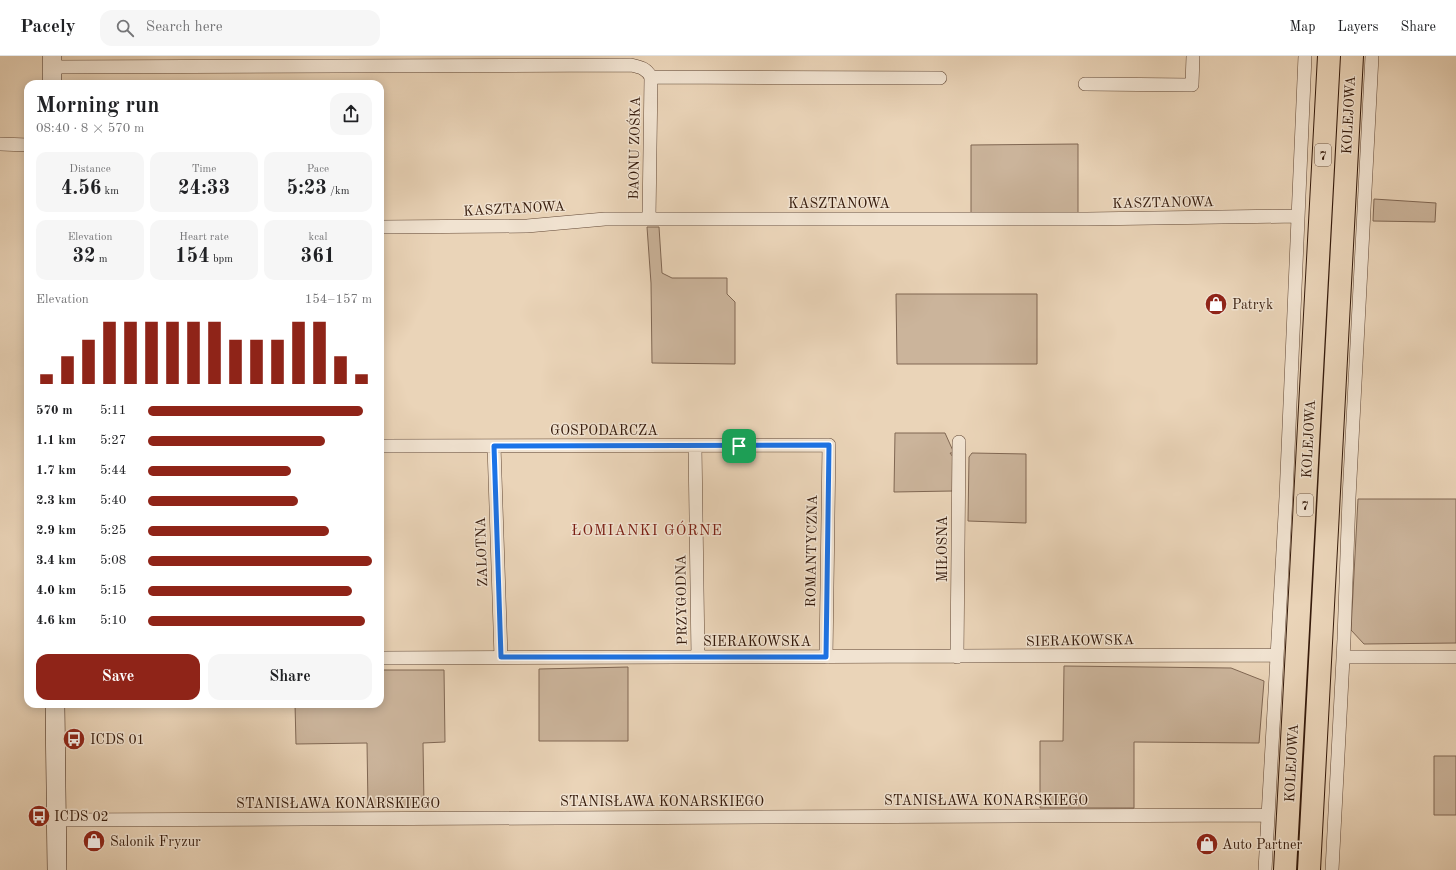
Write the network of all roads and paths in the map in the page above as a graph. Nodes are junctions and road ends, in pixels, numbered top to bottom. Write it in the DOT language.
graph roads {
  1 [pos="1193,56"];
  2 [pos="1305,56"];
  3 [pos="1329,56"];
  4 [pos="1352,56"];
  5 [pos="1372,56"];
  6 [pos="52,69"];
  7 [pos="651,77"];
  8 [pos="940,78"];
  9 [pos="1085,84"];
  10 [pos="0,144"];
  11 [pos="24,145"];
  12 [pos="1298,216"];
  13 [pos="648,219"];
  14 [pos="384,227"];
  15 [pos="959,442"];
  16 [pos="829,445"];
  17 [pos="384,446"];
  18 [pos="494,446"];
  19 [pos="694,446"];
  20 [pos="1277,655"];
  21 [pos="501,657"];
  22 [pos="698,657"];
  23 [pos="826,657"];
  24 [pos="957,657"];
  25 [pos="1344,657"];
  26 [pos="1456,657"];
  27 [pos="384,658"];
  28 [pos="55,708"];
  29 [pos="1268,815"];
  30 [pos="56,820"];
  31 [pos="57,870"];
  32 [pos="1265,870"];
  33 [pos="1285,870"];
  34 [pos="1309,870"];
  35 [pos="1332,870"];
  1 -- 9 [label="street"];
  2 -- 12 [label="street, KOLEJOWA"];
  3 -- 33 [label="highway, KOLEJOWA / 7"];
  4 -- 34 [label="highway, KOLEJOWA / 7"];
  5 -- 25 [label="street, KOLEJOWA"];
  6 -- 7 [label="street, BAONU ZOŚKA"];
  7 -- 8 [label="street, BAONU ZOŚKA"];
  7 -- 13 [label="street, BAONU ZOŚKA"];
  10 -- 11 [label="street"];
  12 -- 13 [label="street, KASZTANOWA"];
  12 -- 20 [label="street, KOLEJOWA"];
  13 -- 14 [label="street, KASZTANOWA"];
  15 -- 24 [label="street, MIŁOSNA"];
  16 -- 19 [label="street, GOSPODARCZA"];
  16 -- 23 [label="street, ROMANTYCZNA"];
  17 -- 18 [label="street, GOSPODARCZA"];
  18 -- 19 [label="street, GOSPODARCZA"];
  18 -- 21 [label="street, ZALOTNA"];
  19 -- 22 [label="street, PRZYGODNA"];
  20 -- 24 [label="street, SIERAKOWSKA"];
  20 -- 29 [label="street, KOLEJOWA"];
  21 -- 22 [label="street, SIERAKOWSKA"];
  21 -- 27 [label="street, SIERAKOWSKA"];
  22 -- 23 [label="street, SIERAKOWSKA"];
  23 -- 24 [label="street, SIERAKOWSKA"];
  25 -- 26 [label="street"];
  25 -- 35 [label="street, KOLEJOWA"];
  28 -- 30 [label="street"];
  29 -- 30 [label="street, STANISŁAWA KONARSKIEGO"];
  29 -- 32 [label="street, KOLEJOWA"];
  30 -- 31 [label="street"];
}
